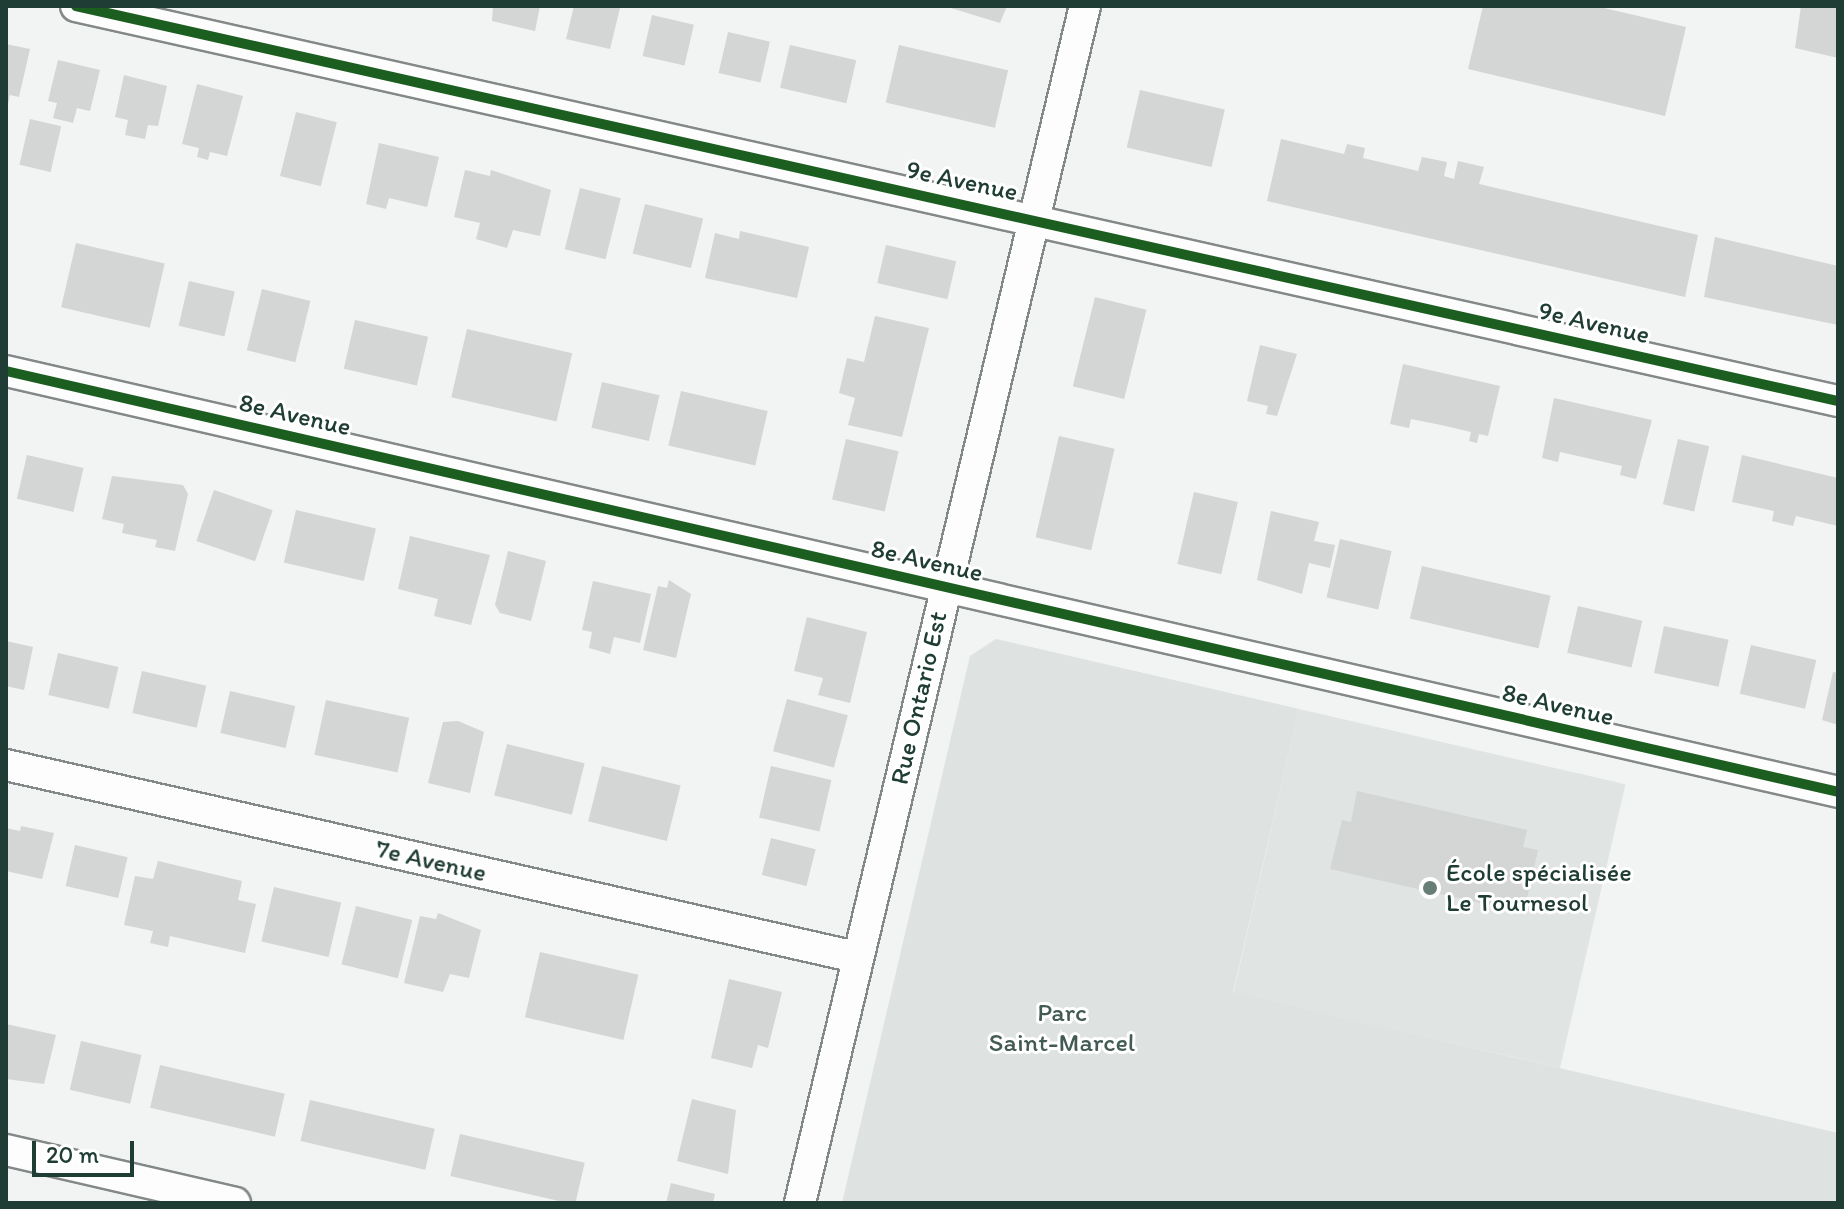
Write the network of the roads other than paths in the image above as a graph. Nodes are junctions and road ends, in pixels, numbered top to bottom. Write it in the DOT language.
graph roads {
  1 [pos="76,6"];
  2 [pos="1085,6"];
  3 [pos="1034,219"];
  4 [pos="6,371"];
  5 [pos="1838,401"];
  6 [pos="946,588"];
  7 [pos="6,765"];
  8 [pos="1838,792"];
  9 [pos="856,957"];
  10 [pos="6,1150"];
  11 [pos="235,1203"];
  12 [pos="800,1203"];
  1 -- 3 [label="street, 9e Avenue"];
  2 -- 3 [label="street, Rue Ontario Est"];
  3 -- 5 [label="street, 9e Avenue"];
  3 -- 6 [label="street, Rue Ontario Est"];
  4 -- 6 [label="street, 8e Avenue"];
  6 -- 8 [label="street, 8e Avenue"];
  6 -- 9 [label="street, Rue Ontario Est"];
  7 -- 9 [label="street, 7e Avenue"];
  9 -- 12 [label="street, Rue Ontario Est"];
  10 -- 11 [label="street"];
}
